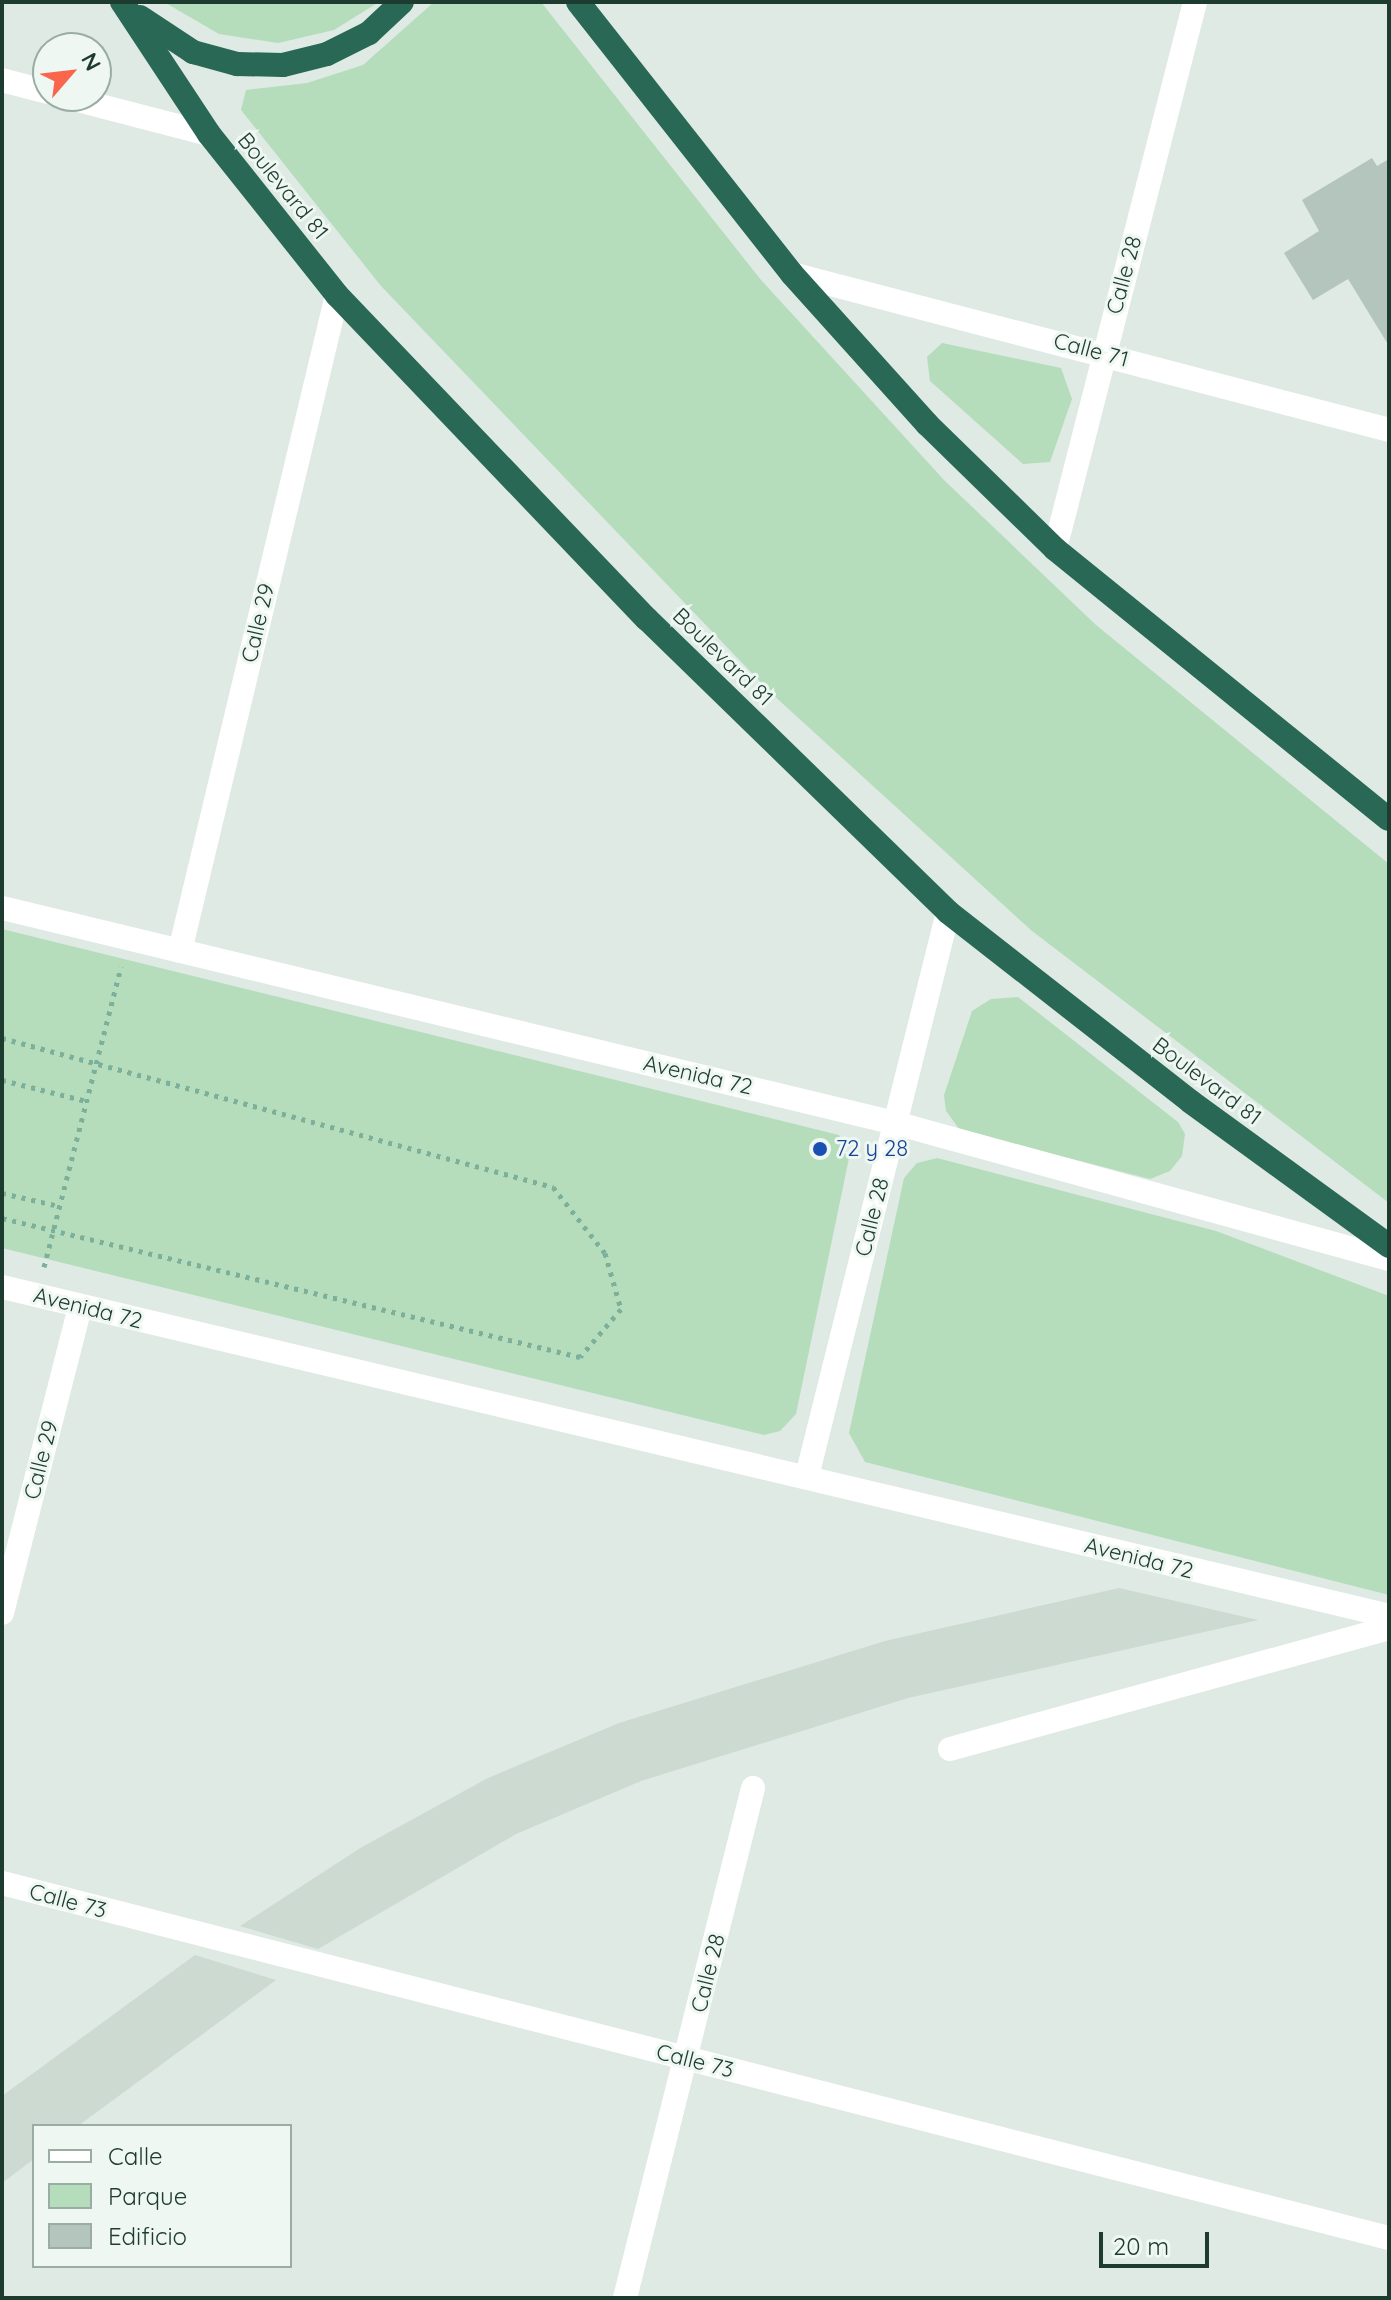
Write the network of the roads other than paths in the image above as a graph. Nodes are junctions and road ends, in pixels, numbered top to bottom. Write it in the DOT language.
graph roads {
  1 [pos="123,2"];
  2 [pos="402,2"];
  3 [pos="578,2"];
  4 [pos="1195,2"];
  5 [pos="2,80"];
  6 [pos="32,88"];
  7 [pos="112,109"];
  8 [pos="209,134"];
  9 [pos="792,274"];
  10 [pos="337,295"];
  11 [pos="1104,353"];
  12 [pos="1389,430"];
  13 [pos="1055,549"];
  14 [pos="1389,819"];
  15 [pos="2,908"];
  16 [pos="948,912"];
  17 [pos="180,951"];
  18 [pos="895,1123"];
  19 [pos="1389,1246"];
  20 [pos="1389,1259"];
  21 [pos="2,1287"];
  22 [pos="80,1307"];
  23 [pos="807,1476"];
  24 [pos="2,1613"];
  25 [pos="1389,1616"];
  26 [pos="1389,1628"];
  27 [pos="950,1749"];
  28 [pos="753,1788"];
  29 [pos="2,1883"];
  30 [pos="687,2059"];
  31 [pos="1389,2238"];
  32 [pos="625,2298"];
  1 -- 2 [label="highway"];
  1 -- 8 [label="highway, Boulevard 81"];
  3 -- 9 [label="highway"];
  4 -- 11 [label="street, Calle 28"];
  5 -- 6 [label="street"];
  7 -- 8 [label="street"];
  8 -- 10 [label="highway, Boulevard 81"];
  9 -- 11 [label="street, Calle 71"];
  9 -- 13 [label="highway"];
  10 -- 16 [label="highway, Boulevard 81"];
  10 -- 17 [label="street, Calle 29"];
  11 -- 12 [label="street, Calle 71"];
  11 -- 13 [label="street, Calle 28"];
  13 -- 14 [label="highway"];
  15 -- 17 [label="street, Avenida 72"];
  16 -- 18 [label="street, Calle 28"];
  16 -- 19 [label="highway, Boulevard 81"];
  17 -- 18 [label="street, Avenida 72"];
  18 -- 20 [label="street, Avenida 72"];
  18 -- 23 [label="street, Calle 28"];
  21 -- 22 [label="street, Avenida 72"];
  22 -- 23 [label="street, Avenida 72"];
  22 -- 24 [label="street, Calle 29"];
  23 -- 25 [label="street, Avenida 72"];
  26 -- 27 [label="street"];
  28 -- 30 [label="street, Calle 28"];
  29 -- 30 [label="street, Calle 73"];
  30 -- 31 [label="street, Calle 73"];
  30 -- 32 [label="street, Calle 28"];
}
